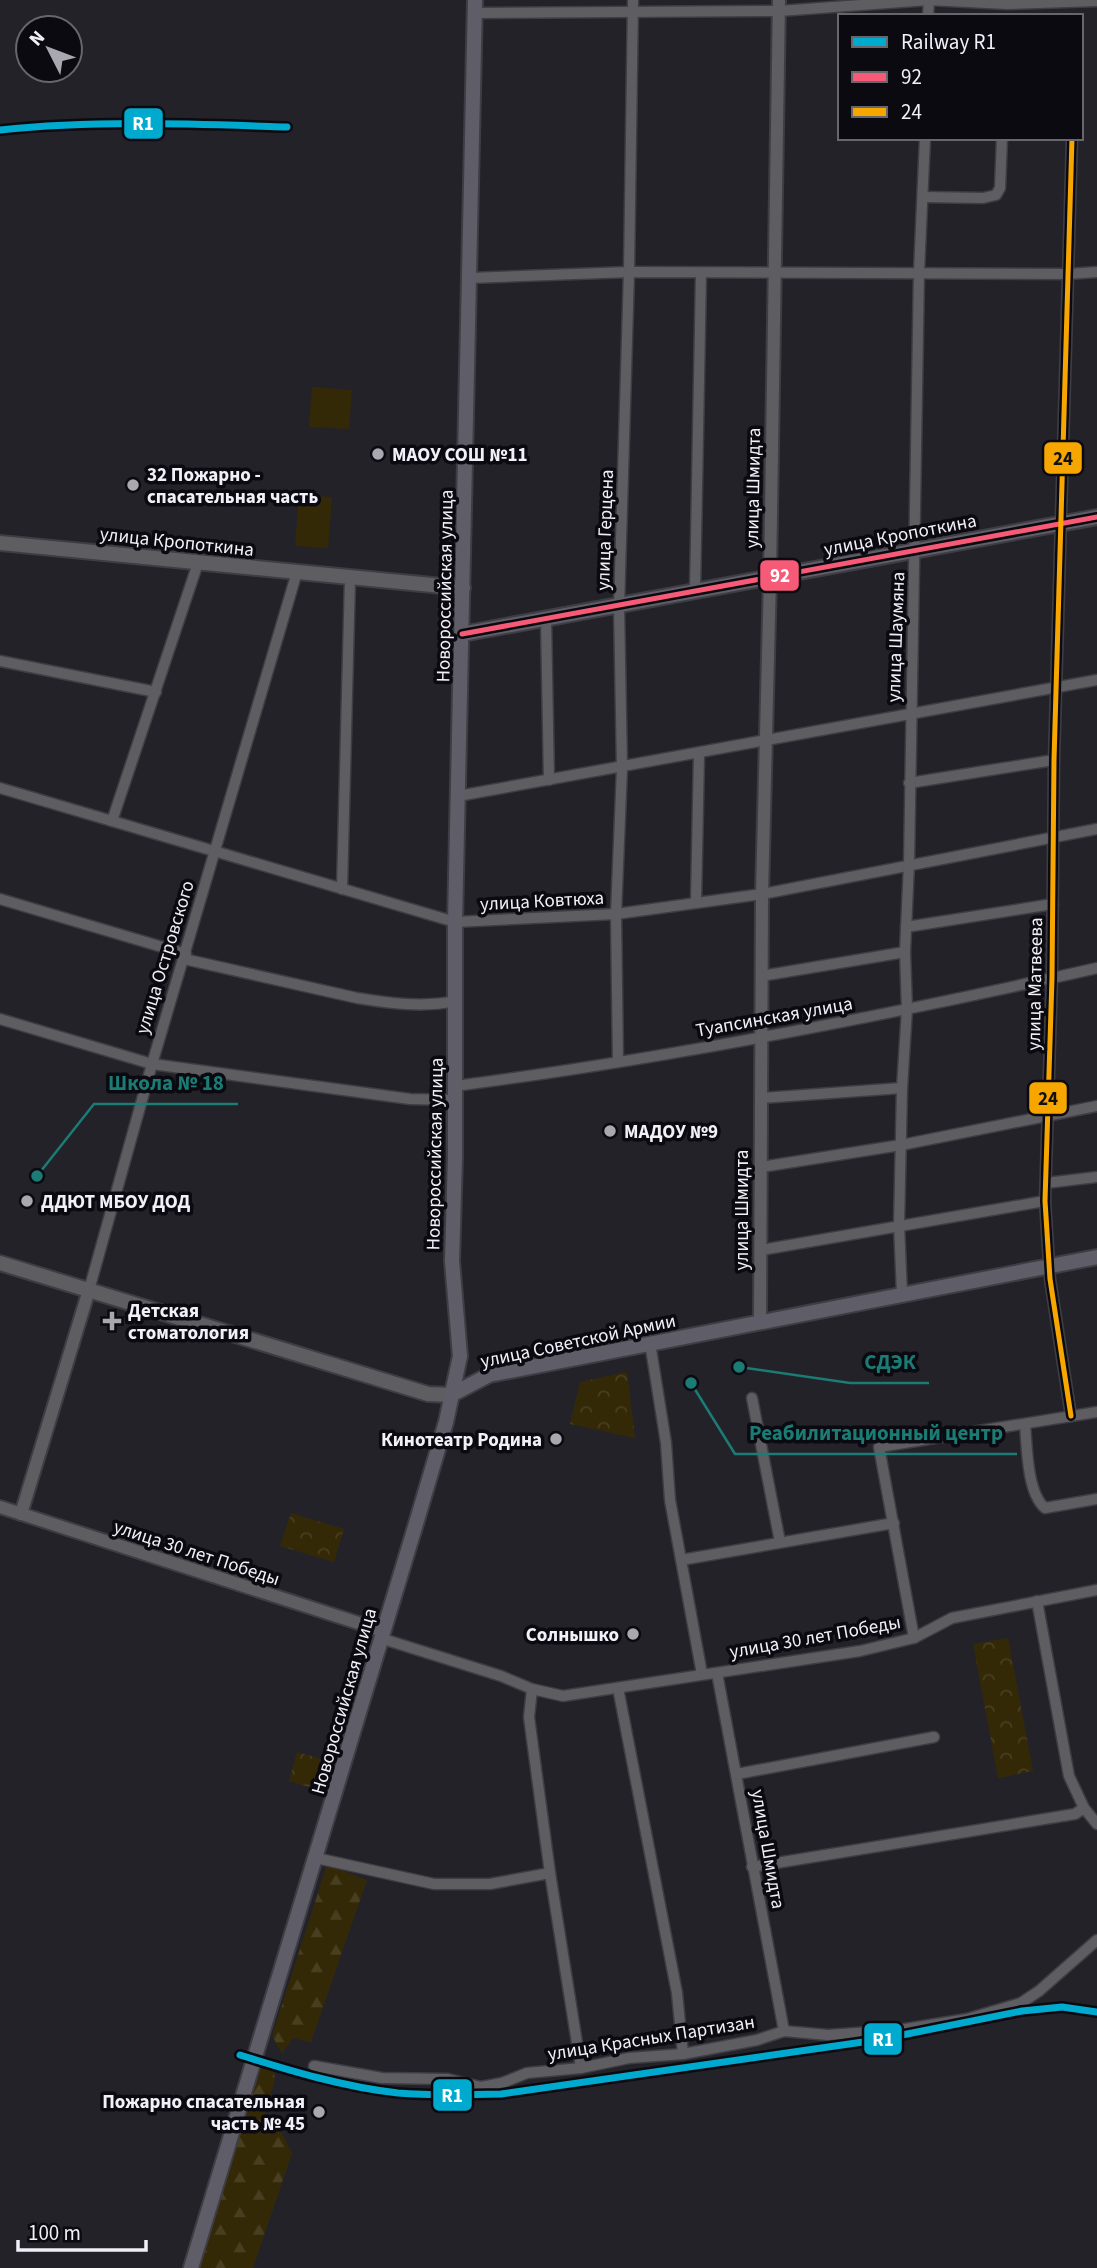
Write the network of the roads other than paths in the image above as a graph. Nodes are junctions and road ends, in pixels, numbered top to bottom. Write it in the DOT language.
graph roads {
  1 [pos="633,0"];
  2 [pos="929,0"];
  3 [pos="1076,1"];
  4 [pos="1097,1"];
  5 [pos="1007,4"];
  6 [pos="475,6"];
  7 [pos="779,6"];
  8 [pos="633,13"];
  9 [pos="1006,14"];
  10 [pos="925,140"];
  11 [pos="1002,140"];
  12 [pos="1072,140"];
  13 [pos="923,197"];
  14 [pos="629,272"];
  15 [pos="919,272"];
  16 [pos="1097,272"];
  17 [pos="774,273"];
  18 [pos="701,274"];
  19 [pos="1068,274"];
  20 [pos="470,278"];
  21 [pos="1097,517"];
  22 [pos="1061,523"];
  23 [pos="0,543"];
  24 [pos="915,550"];
  25 [pos="198,563"];
  26 [pos="297,572"];
  27 [pos="770,577"];
  28 [pos="350,578"];
  29 [pos="463,588"];
  30 [pos="695,592"];
  31 [pos="619,607"];
  32 [pos="546,619"];
  33 [pos="463,634"];
  34 [pos="0,661"];
  35 [pos="1097,680"];
  36 [pos="1057,688"];
  37 [pos="156,692"];
  38 [pos="911,713"];
  39 [pos="766,742"];
  40 [pos="699,754"];
  41 [pos="1054,760"];
  42 [pos="622,768"];
  43 [pos="549,780"];
  44 [pos="909,783"];
  45 [pos="0,788"];
  46 [pos="458,796"];
  47 [pos="112,821"];
  48 [pos="1097,829"];
  49 [pos="1054,837"];
  50 [pos="216,851"];
  51 [pos="909,864"];
  52 [pos="342,889"];
  53 [pos="762,894"];
  54 [pos="0,899"];
  55 [pos="696,903"];
  56 [pos="1053,904"];
  57 [pos="616,914"];
  58 [pos="455,922"];
  59 [pos="906,928"];
  60 [pos="905,952"];
  61 [pos="185,957"];
  62 [pos="1097,968"];
  63 [pos="761,976"];
  64 [pos="1052,978"];
  65 [pos="455,1002"];
  66 [pos="907,1009"];
  67 [pos="0,1019"];
  68 [pos="761,1036"];
  69 [pos="618,1062"];
  70 [pos="152,1064"];
  71 [pos="902,1088"];
  72 [pos="454,1093"];
  73 [pos="761,1098"];
  74 [pos="1097,1107"];
  75 [pos="1050,1115"];
  76 [pos="901,1145"];
  77 [pos="761,1167"];
  78 [pos="1097,1177"];
  79 [pos="1046,1184"];
  80 [pos="1045,1200"];
  81 [pos="899,1225"];
  82 [pos="761,1250"];
  83 [pos="1097,1257"];
  84 [pos="0,1263"];
  85 [pos="1049,1267"];
  86 [pos="89,1290"];
  87 [pos="902,1294"];
  88 [pos="760,1322"];
  89 [pos="650,1343"];
  90 [pos="451,1395"];
  91 [pos="752,1398"];
  92 [pos="1097,1412"];
  93 [pos="1071,1416"];
  94 [pos="1024,1424"];
  95 [pos="1097,1500"];
  96 [pos="0,1507"];
  97 [pos="21,1514"];
  98 [pos="894,1523"];
  99 [pos="780,1542"];
  100 [pos="681,1560"];
  101 [pos="1097,1590"];
  102 [pos="1037,1601"];
  103 [pos="382,1635"];
  104 [pos="914,1638"];
  105 [pos="717,1673"];
  106 [pos="702,1674"];
  107 [pos="618,1688"];
  108 [pos="532,1689"];
  109 [pos="934,1737"];
  110 [pos="737,1774"];
  111 [pos="1084,1808"];
  112 [pos="1097,1824"];
  113 [pos="316,1858"];
  114 [pos="752,1867"];
  115 [pos="550,1873"];
  116 [pos="1097,1940"];
  117 [pos="784,2031"];
  118 [pos="683,2054"];
  119 [pos="314,2066"];
  120 [pos="581,2068"];
  121 [pos="191,2268"];
  1 -- 8 [label="street, улица Герцена"];
  2 -- 5 [label="street"];
  2 -- 7 [label="street"];
  3 -- 4 [label="street"];
  3 -- 5 [label="street"];
  5 -- 9 [label="street"];
  6 -- 8 [label="street"];
  6 -- 20 [label="main road, Новороссийская улица"];
  7 -- 8 [label="street"];
  7 -- 17 [label="street, улица Шмидта"];
  8 -- 14 [label="street, улица Герцена"];
  10 -- 13 [label="street, улица Шаумяна"];
  11 -- 13 [label="street"];
  12 -- 19 [label="street, улица Матвеева"];
  13 -- 15 [label="street, улица Шаумяна"];
  14 -- 18 [label="street"];
  14 -- 20 [label="street"];
  14 -- 31 [label="street, улица Герцена"];
  15 -- 17 [label="street"];
  15 -- 19 [label="street"];
  15 -- 24 [label="street, улица Шаумяна"];
  16 -- 19 [label="street"];
  17 -- 18 [label="street"];
  17 -- 27 [label="street, улица Шмидта"];
  18 -- 30 [label="street"];
  19 -- 22 [label="street, улица Матвеева"];
  20 -- 29 [label="main road, Новороссийская улица"];
  21 -- 22 [label="main road, улица Кропоткина"];
  22 -- 24 [label="main road, улица Кропоткина"];
  22 -- 36 [label="street, улица Матвеева"];
  23 -- 25 [label="main road, улица Кропоткина"];
  24 -- 27 [label="main road, улица Кропоткина"];
  24 -- 38 [label="street, улица Шаумяна"];
  25 -- 26 [label="main road, улица Кропоткина"];
  25 -- 37 [label="street"];
  26 -- 28 [label="main road, улица Кропоткина"];
  26 -- 50 [label="street, улица Островского"];
  27 -- 30 [label="main road, улица Кропоткина"];
  27 -- 39 [label="street, улица Шмидта"];
  28 -- 29 [label="main road, улица Кропоткина"];
  28 -- 52 [label="street"];
  29 -- 33 [label="main road, Новороссийская улица"];
  30 -- 31 [label="main road, улица Кропоткина"];
  31 -- 32 [label="main road, улица Кропоткина"];
  31 -- 42 [label="street, улица Герцена"];
  32 -- 33 [label="main road, улица Кропоткина"];
  32 -- 43 [label="street"];
  33 -- 46 [label="main road, Новороссийская улица"];
  34 -- 37 [label="street"];
  35 -- 36 [label="street"];
  36 -- 38 [label="street"];
  36 -- 41 [label="street, улица Матвеева"];
  37 -- 47 [label="street"];
  38 -- 39 [label="street"];
  38 -- 44 [label="street, улица Шаумяна"];
  39 -- 40 [label="street"];
  39 -- 53 [label="street, улица Шмидта"];
  40 -- 42 [label="street"];
  40 -- 55 [label="street"];
  41 -- 44 [label="street"];
  41 -- 49 [label="street, улица Матвеева"];
  42 -- 43 [label="street"];
  42 -- 57 [label="street, улица Герцена"];
  43 -- 46 [label="street"];
  44 -- 51 [label="street, улица Шаумяна"];
  45 -- 47 [label="street, улица Ковтюха"];
  46 -- 58 [label="main road, Новороссийская улица"];
  47 -- 50 [label="street, улица Ковтюха"];
  48 -- 49 [label="street, улица Ковтюха"];
  49 -- 51 [label="street, улица Ковтюха"];
  49 -- 56 [label="street, улица Матвеева"];
  50 -- 52 [label="street, улица Ковтюха"];
  50 -- 61 [label="street, улица Островского"];
  51 -- 53 [label="street, улица Ковтюха"];
  51 -- 59 [label="street, улица Шаумяна"];
  52 -- 58 [label="street, улица Ковтюха"];
  53 -- 55 [label="street, улица Ковтюха"];
  53 -- 63 [label="street, улица Шмидта"];
  54 -- 61 [label="street"];
  55 -- 57 [label="street, улица Ковтюха"];
  56 -- 59 [label="street"];
  56 -- 64 [label="street, улица Матвеева"];
  57 -- 58 [label="street, улица Ковтюха"];
  57 -- 69 [label="street, улица Герцена"];
  58 -- 65 [label="main road, Новороссийская улица"];
  59 -- 60 [label="street, улица Шаумяна"];
  60 -- 63 [label="street"];
  60 -- 66 [label="street, улица Шаумяна"];
  61 -- 65 [label="street"];
  61 -- 70 [label="street, улица Островского"];
  62 -- 64 [label="street, Туапсинская улица"];
  63 -- 68 [label="street, улица Шмидта"];
  64 -- 66 [label="street, Туапсинская улица"];
  64 -- 75 [label="street, улица Матвеева"];
  65 -- 72 [label="main road, Новороссийская улица"];
  66 -- 68 [label="street, Туапсинская улица"];
  66 -- 71 [label="street, улица Шаумяна"];
  67 -- 70 [label="street, Туапсинская улица"];
  68 -- 69 [label="street, Туапсинская улица"];
  68 -- 73 [label="street, улица Шмидта"];
  69 -- 72 [label="street, Туапсинская улица"];
  70 -- 72 [label="street, Туапсинская улица"];
  70 -- 86 [label="street, улица Островского"];
  71 -- 73 [label="street"];
  71 -- 76 [label="street, улица Шаумяна"];
  72 -- 90 [label="main road, Новороссийская улица"];
  73 -- 77 [label="street, улица Шмидта"];
  74 -- 75 [label="street"];
  75 -- 76 [label="street"];
  75 -- 79 [label="street, улица Матвеева"];
  76 -- 77 [label="street"];
  76 -- 81 [label="street, улица Шаумяна"];
  77 -- 82 [label="street, улица Шмидта"];
  78 -- 79 [label="street"];
  79 -- 80 [label="street, улица Матвеева"];
  80 -- 81 [label="street"];
  80 -- 85 [label="street, улица Матвеева"];
  81 -- 82 [label="street"];
  81 -- 87 [label="street, улица Шаумяна"];
  82 -- 88 [label="street, улица Шмидта"];
  83 -- 85 [label="main road, улица Советской Армии"];
  84 -- 86 [label="main road"];
  85 -- 87 [label="main road, улица Советской Армии"];
  85 -- 93 [label="street, улица Матвеева"];
  86 -- 90 [label="main road"];
  86 -- 97 [label="street, улица Островского"];
  87 -- 88 [label="main road, улица Советской Армии"];
  88 -- 89 [label="main road, улица Советской Армии"];
  89 -- 90 [label="main road, улица Советской Армии"];
  89 -- 100 [label="street"];
  90 -- 103 [label="main road, Новороссийская улица"];
  91 -- 99 [label="street"];
  92 -- 93 [label="street"];
  93 -- 94 [label="street"];
  94 -- 95 [label="street"];
  94 -- 98 [label="street"];
  96 -- 97 [label="street, улица 30 лет Победы"];
  97 -- 103 [label="street, улица 30 лет Победы"];
  98 -- 99 [label="street"];
  98 -- 104 [label="street"];
  99 -- 100 [label="street"];
  100 -- 106 [label="street"];
  101 -- 102 [label="street, улица 30 лет Победы"];
  102 -- 104 [label="street, улица 30 лет Победы"];
  102 -- 111 [label="street"];
  103 -- 108 [label="street, улица 30 лет Победы"];
  103 -- 113 [label="main road, Новороссийская улица"];
  104 -- 105 [label="street, улица 30 лет Победы"];
  105 -- 106 [label="street, улица 30 лет Победы"];
  105 -- 110 [label="street, улица Шмидта"];
  106 -- 107 [label="street, улица 30 лет Победы"];
  107 -- 108 [label="street, улица 30 лет Победы"];
  107 -- 118 [label="street"];
  108 -- 115 [label="street"];
  109 -- 110 [label="street"];
  110 -- 114 [label="street, улица Шмидта"];
  111 -- 112 [label="street"];
  111 -- 114 [label="street"];
  113 -- 115 [label="street"];
  113 -- 121 [label="main road, Новороссийская улица"];
  114 -- 117 [label="street, улица Шмидта"];
  115 -- 120 [label="street"];
  116 -- 117 [label="street, улица Красных Партизан"];
  117 -- 118 [label="street, улица Красных Партизан"];
  118 -- 120 [label="street, улица Красных Партизан"];
  119 -- 120 [label="street, улица Красных Партизан"];
}
